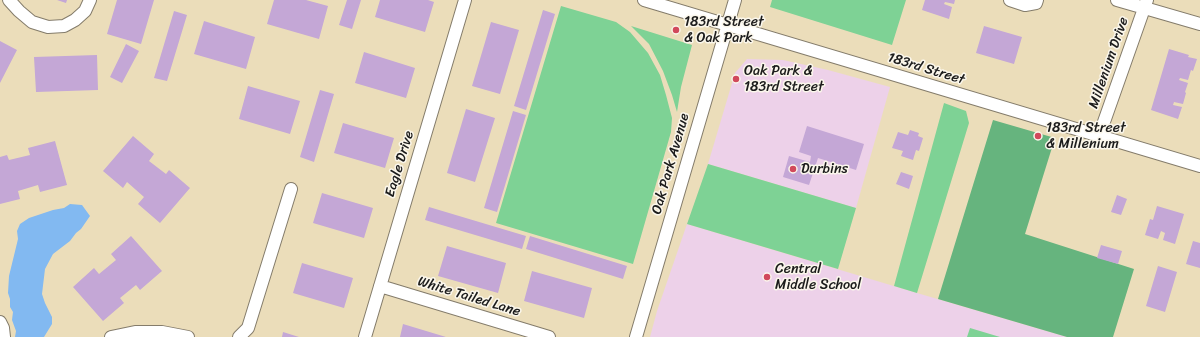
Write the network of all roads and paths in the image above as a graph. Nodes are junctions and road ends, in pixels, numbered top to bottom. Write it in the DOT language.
graph roads {
  1 [pos="9,0"];
  2 [pos="90,0"];
  3 [pos="465,0"];
  4 [pos="644,0"];
  5 [pos="735,0"];
  6 [pos="1010,0"];
  7 [pos="1037,0"];
  8 [pos="1118,0"];
  9 [pos="1145,4"];
  10 [pos="728,24"];
  11 [pos="1200,24"];
  12 [pos="1099,136"];
  13 [pos="1200,166"];
  14 [pos="291,189"];
  15 [pos="380,286"];
  16 [pos="0,322"];
  17 [pos="4,337"];
  18 [pos="111,337"];
  19 [pos="188,337"];
  20 [pos="239,337"];
  21 [pos="365,337"];
  22 [pos="549,337"];
  23 [pos="636,337"];
  1 -- 2 [label="street"];
  3 -- 15 [label="street, Eagle Drive"];
  4 -- 10 [label="street, 183rd Street"];
  5 -- 10 [label="street, Oak Park Avenue"];
  6 -- 7 [label="street"];
  8 -- 9 [label="street"];
  9 -- 11 [label="street"];
  9 -- 12 [label="street, Millenium Drive"];
  10 -- 12 [label="street, 183rd Street"];
  10 -- 23 [label="street, Oak Park Avenue"];
  12 -- 13 [label="street, 183rd Street"];
  14 -- 20 [label="street"];
  15 -- 21 [label="street, Eagle Drive"];
  15 -- 22 [label="street, White Tailed Lane"];
  16 -- 17 [label="street"];
  18 -- 19 [label="street"];
}
